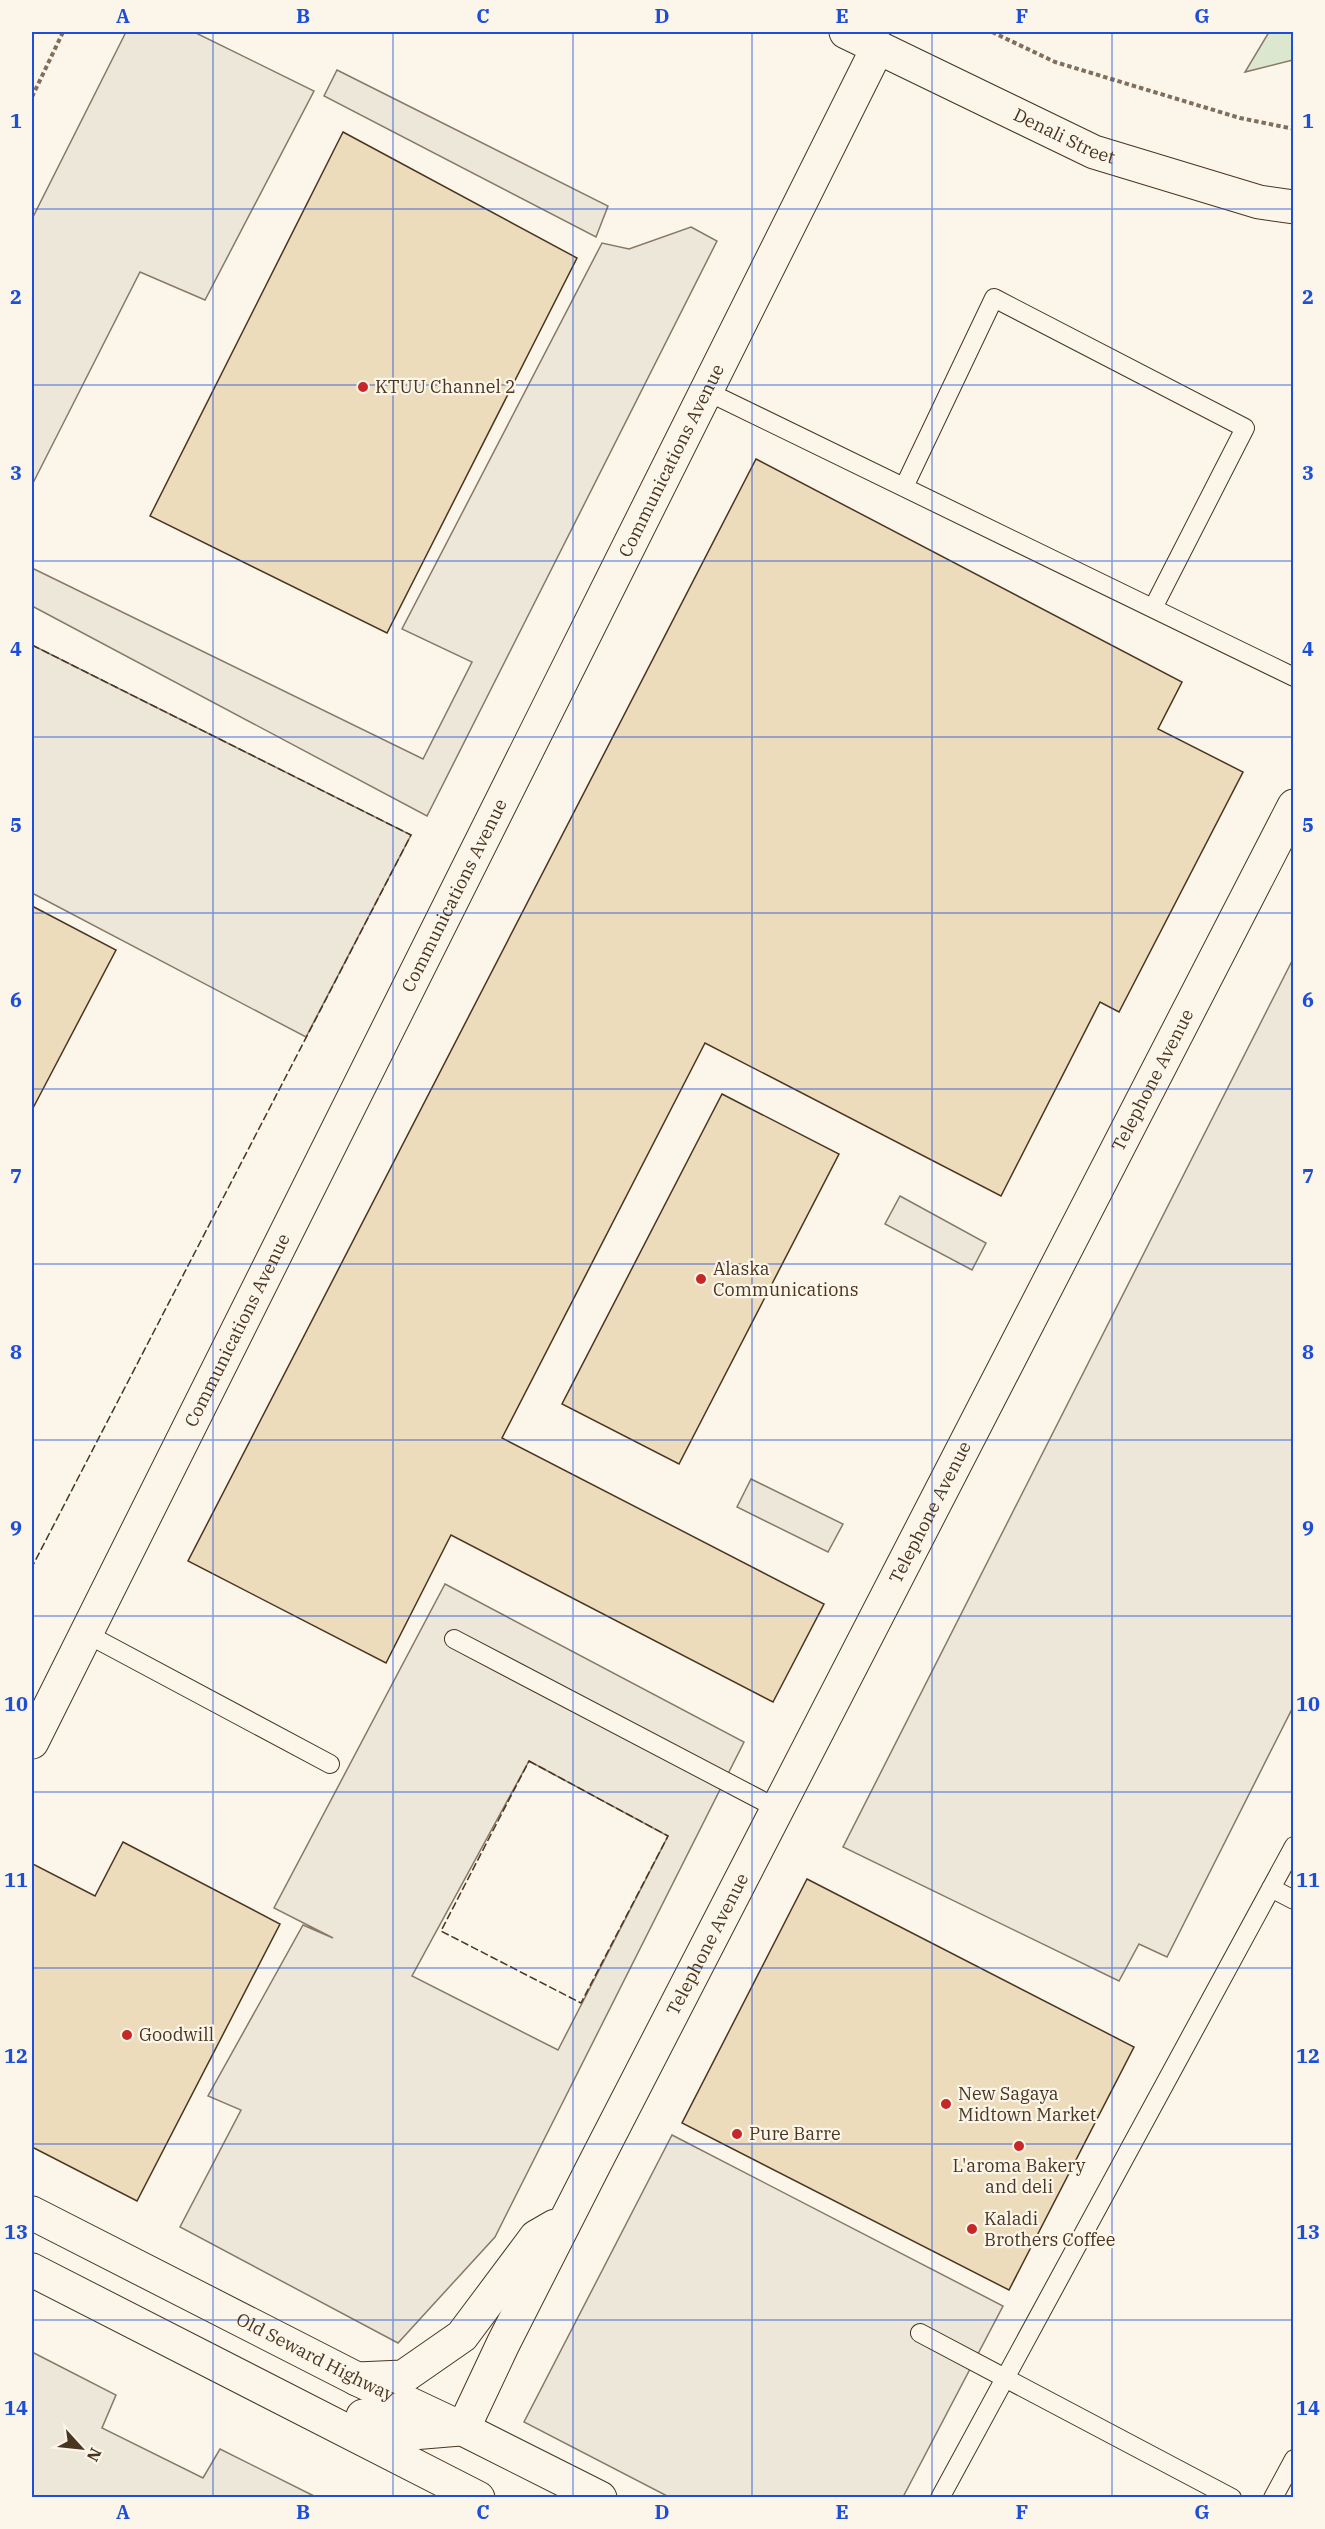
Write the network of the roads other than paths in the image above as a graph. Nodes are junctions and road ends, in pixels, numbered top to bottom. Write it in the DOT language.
graph roads {
  1 [pos="846,32"];
  2 [pos="878,47"];
  3 [pos="1293,207"];
  4 [pos="706,391"];
  5 [pos="904,487"];
  6 [pos="1153,608"];
  7 [pos="1293,676"];
  8 [pos="1293,806"];
  9 [pos="85,1634"];
  10 [pos="454,1639"];
  11 [pos="32,1742"];
  12 [pos="330,1764"];
  13 [pos="778,1809"];
  14 [pos="1293,1846"];
  15 [pos="1271,1888"];
  16 [pos="1293,1899"];
  17 [pos="32,2213"];
  18 [pos="567,2219"];
  19 [pos="32,2270"];
  20 [pos="920,2333"];
  21 [pos="204,2358"];
  22 [pos="1005,2377"];
  23 [pos="357,2379"];
  24 [pos="463,2428"];
  25 [pos="1293,2459"];
  26 [pos="478,2498"];
  27 [pos="600,2498"];
  28 [pos="940,2498"];
  29 [pos="1232,2498"];
  30 [pos="1273,2498"];
  1 -- 2 [label="street, Denali Street"];
  2 -- 3 [label="street, Denali Street"];
  2 -- 4 [label="street, Communications Avenue"];
  4 -- 5 [label="lane"];
  4 -- 9 [label="street, Communications Avenue"];
  5 -- 6 [label="lane"];
  5 -- 6 [label="lane"];
  6 -- 7 [label="lane"];
  8 -- 13 [label="street, Telephone Avenue"];
  9 -- 11 [label="street, Communications Avenue"];
  9 -- 12 [label="lane"];
  10 -- 13 [label="lane"];
  13 -- 18 [label="street, Telephone Avenue"];
  14 -- 15 [label="lane"];
  15 -- 16 [label="lane"];
  15 -- 22 [label="lane"];
  17 -- 23 [label="street, Old Seward Highway"];
  18 -- 23 [label="street"];
  18 -- 24 [label="street, Telephone Avenue"];
  19 -- 21 [label="street"];
  20 -- 22 [label="lane"];
  21 -- 24 [label="street"];
  21 -- 26 [label="street"];
  22 -- 28 [label="lane"];
  22 -- 29 [label="lane"];
  23 -- 24 [label="street, Old Seward Highway"];
  24 -- 27 [label="street, Old Seward Highway"];
  25 -- 30 [label="lane"];
}
